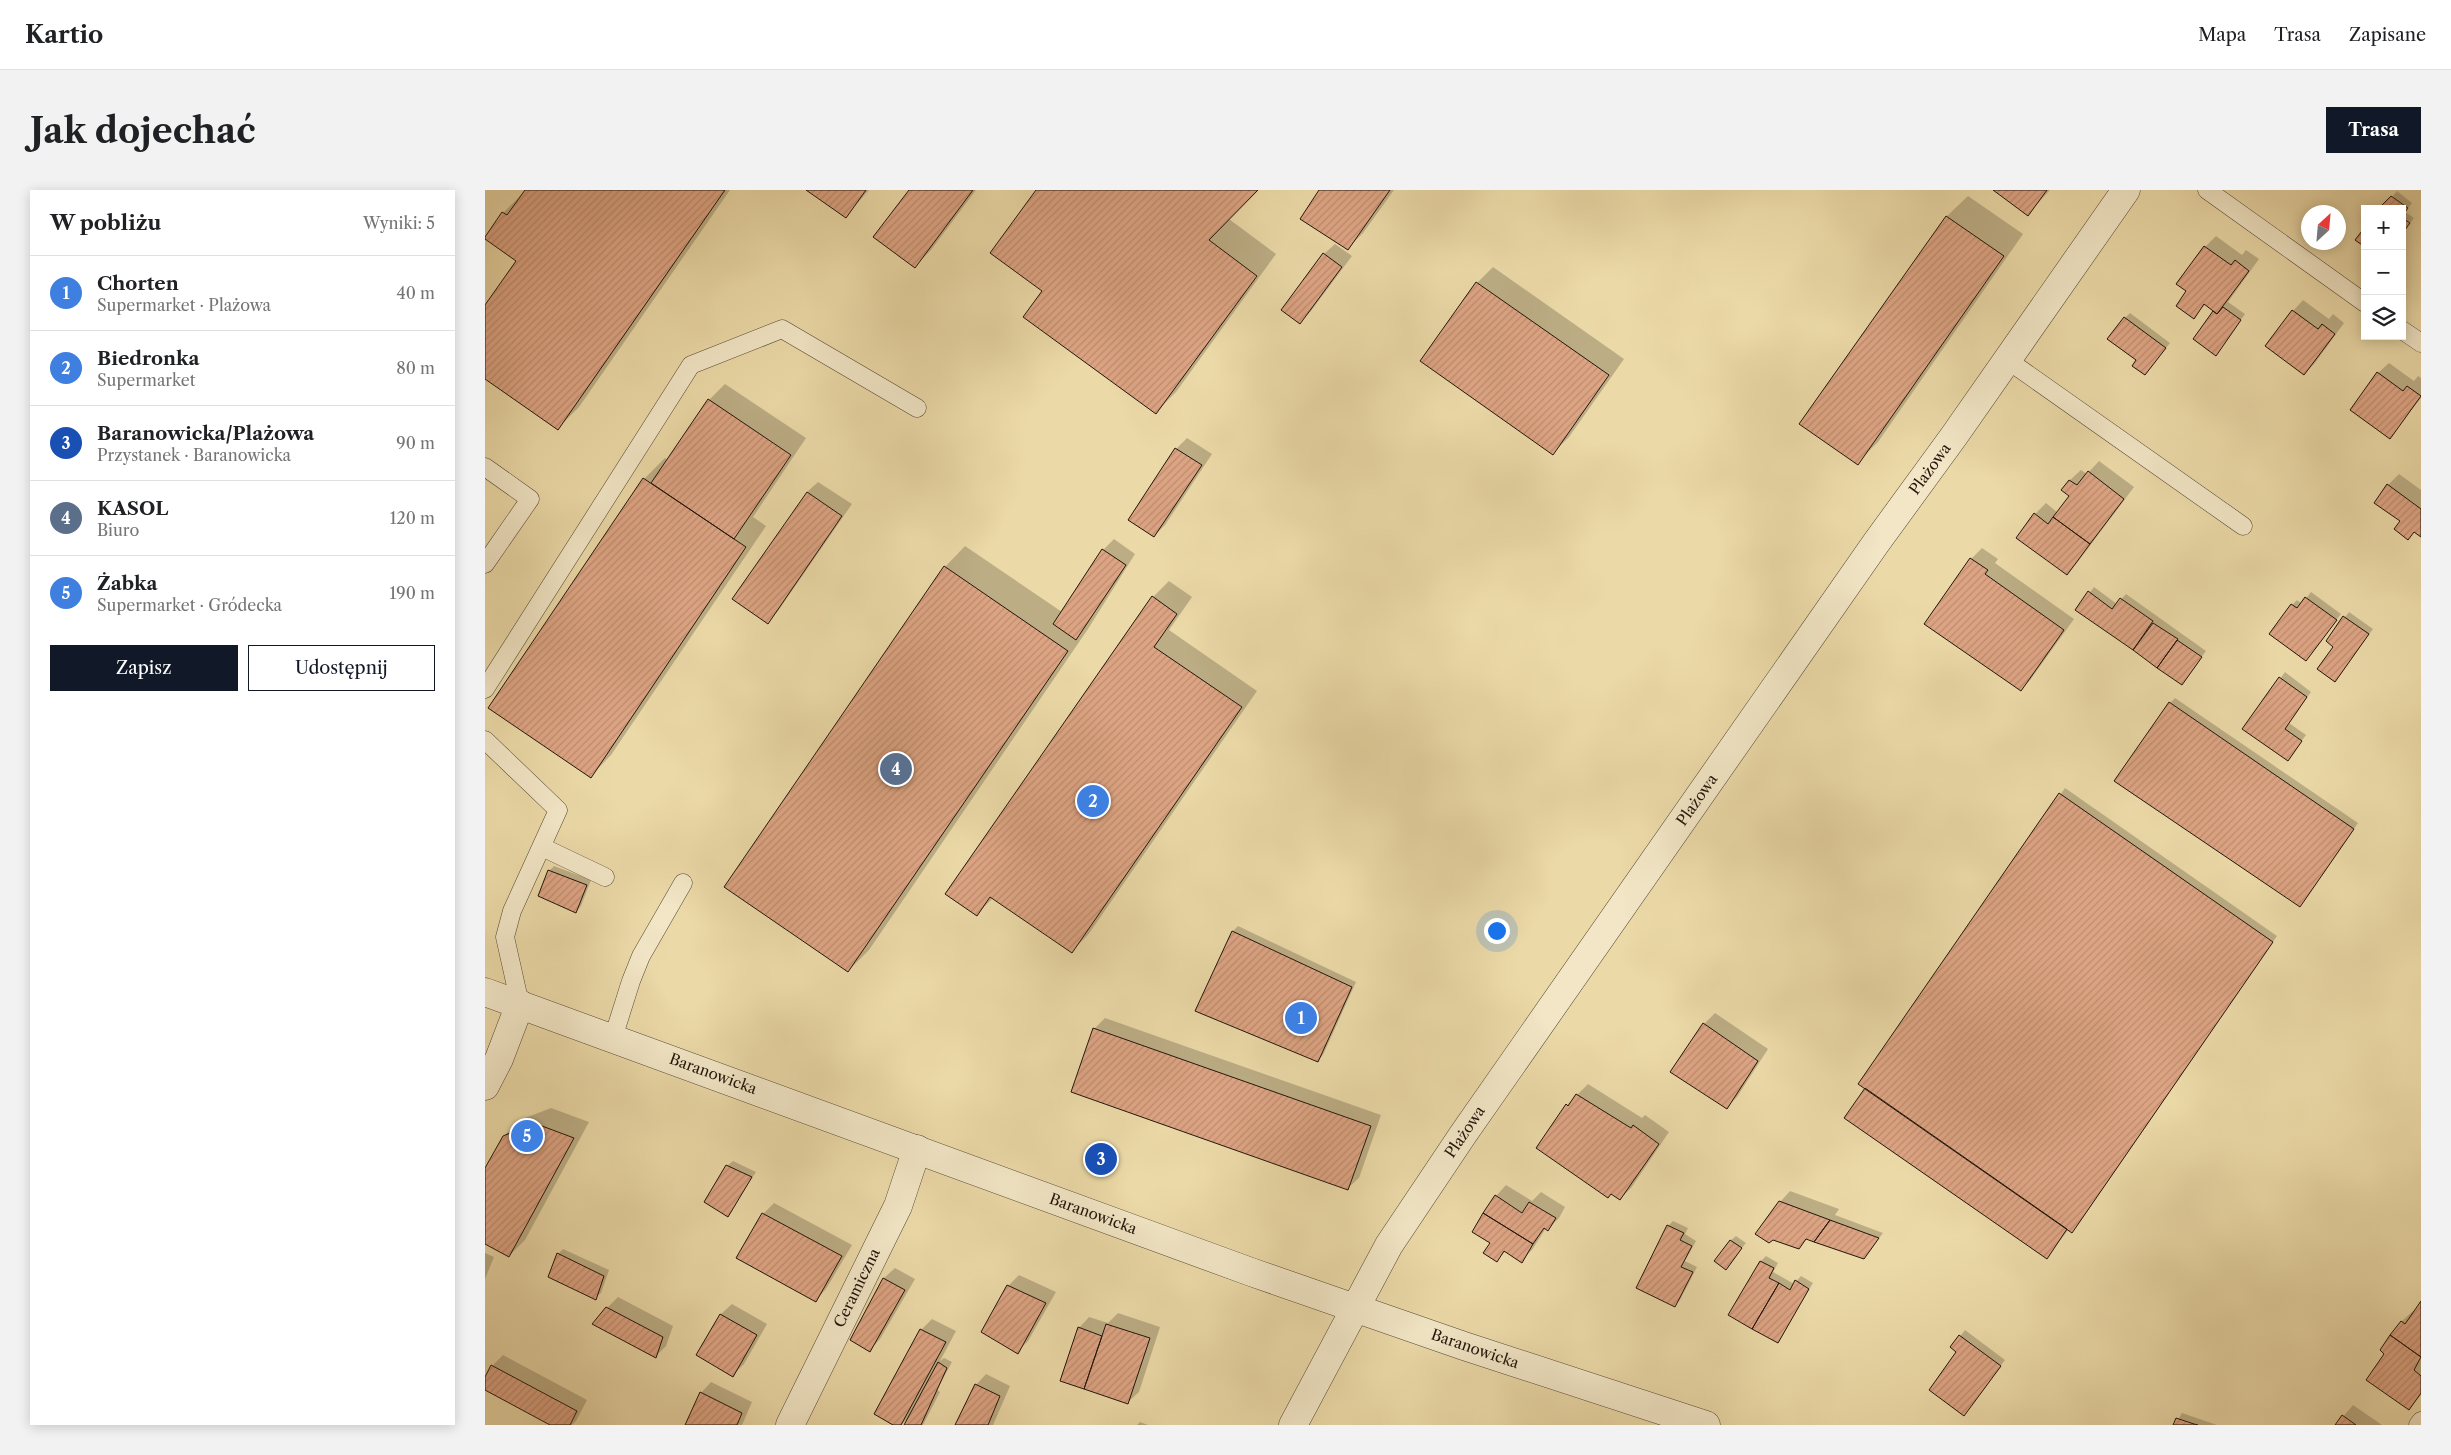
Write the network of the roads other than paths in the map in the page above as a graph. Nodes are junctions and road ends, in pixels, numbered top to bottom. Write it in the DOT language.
graph roads {
  1 [pos="2126,190"];
  2 [pos="2207,190"];
  3 [pos="2361,300"];
  4 [pos="2406,333"];
  5 [pos="2421,343"];
  6 [pos="2006,359"];
  7 [pos="917,408"];
  8 [pos="485,467"];
  9 [pos="2243,526"];
  10 [pos="485,564"];
  11 [pos="485,689"];
  12 [pos="485,740"];
  13 [pos="542,847"];
  14 [pos="605,877"];
  15 [pos="683,883"];
  16 [pos="485,992"];
  17 [pos="520,1004"];
  18 [pos="613,1038"];
  19 [pos="485,1086"];
  20 [pos="917,1149"];
  21 [pos="1355,1308"];
  22 [pos="2421,1421"];
  23 [pos="790,1425"];
  24 [pos="1293,1425"];
  25 [pos="1706,1425"];
  26 [pos="2418,1425"];
  1 -- 6 [label="street, Plażowa"];
  2 -- 3 [label="lane"];
  4 -- 5 [label="lane"];
  6 -- 9 [label="lane"];
  6 -- 21 [label="street, Plażowa"];
  7 -- 11 [label="lane"];
  8 -- 10 [label="lane"];
  12 -- 13 [label="lane"];
  13 -- 14 [label="lane"];
  13 -- 17 [label="lane"];
  15 -- 18 [label="lane"];
  16 -- 17 [label="street, Baranowicka"];
  17 -- 18 [label="street, Baranowicka"];
  17 -- 19 [label="street"];
  18 -- 20 [label="street, Baranowicka"];
  20 -- 21 [label="street, Baranowicka"];
  20 -- 23 [label="street, Ceramiczna"];
  21 -- 24 [label="street, Plażowa"];
  21 -- 25 [label="street, Baranowicka"];
  22 -- 26 [label="lane"];
}
